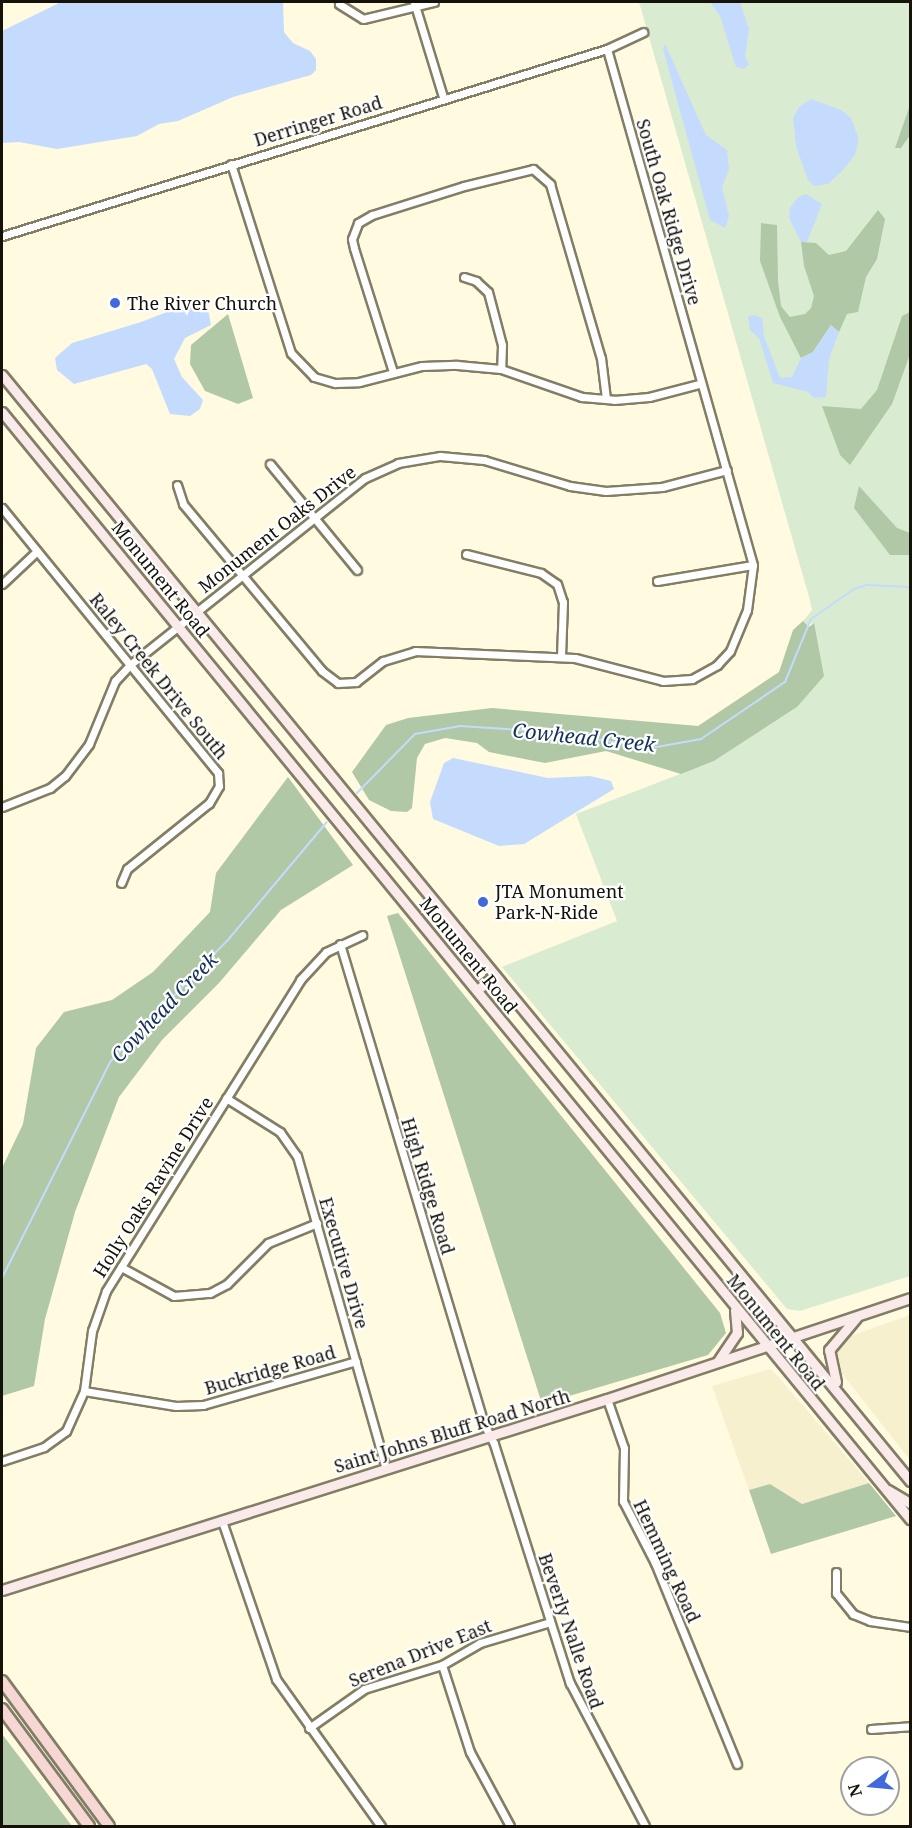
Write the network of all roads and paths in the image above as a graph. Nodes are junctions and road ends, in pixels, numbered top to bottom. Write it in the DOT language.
graph roads {
  1 [pos="434,2"];
  2 [pos="339,4"];
  3 [pos="415,4"];
  4 [pos="643,32"];
  5 [pos="607,49"];
  6 [pos="443,97"];
  7 [pos="231,164"];
  8 [pos="2,236"];
  9 [pos="464,277"];
  10 [pos="501,369"];
  11 [pos="393,372"];
  12 [pos="2,375"];
  13 [pos="699,384"];
  14 [pos="606,399"];
  15 [pos="2,412"];
  16 [pos="270,464"];
  17 [pos="727,470"];
  18 [pos="177,485"];
  19 [pos="2,508"];
  20 [pos="313,517"];
  21 [pos="37,551"];
  22 [pos="466,555"];
  23 [pos="753,565"];
  24 [pos="357,570"];
  25 [pos="242,574"];
  26 [pos="657,581"];
  27 [pos="2,584"];
  28 [pos="196,612"];
  29 [pos="178,627"];
  30 [pos="561,656"];
  31 [pos="131,664"];
  32 [pos="2,807"];
  33 [pos="121,883"];
  34 [pos="362,935"];
  35 [pos="340,944"];
  36 [pos="495,976"];
  37 [pos="477,990"];
  38 [pos="226,1098"];
  39 [pos="317,1223"];
  40 [pos="121,1267"];
  41 [pos="910,1298"];
  42 [pos="733,1305"];
  43 [pos="860,1315"];
  44 [pos="793,1336"];
  45 [pos="767,1346"];
  46 [pos="356,1361"];
  47 [pos="718,1362"];
  48 [pos="84,1391"];
  49 [pos="840,1393"];
  50 [pos="607,1399"];
  51 [pos="491,1435"];
  52 [pos="2,1461"];
  53 [pos="386,1468"];
  54 [pos="910,1481"];
  55 [pos="883,1487"];
  56 [pos="910,1503"];
  57 [pos="910,1519"];
  58 [pos="222,1521"];
  59 [pos="836,1572"];
  60 [pos="2,1590"];
  61 [pos="550,1622"];
  62 [pos="910,1627"];
  63 [pos="442,1665"];
  64 [pos="2,1681"];
  65 [pos="2,1708"];
  66 [pos="910,1726"];
  67 [pos="309,1728"];
  68 [pos="871,1729"];
  69 [pos="737,1764"];
  70 [pos="89,1827"];
  71 [pos="109,1827"];
  72 [pos="381,1827"];
  73 [pos="510,1827"];
  74 [pos="645,1827"];
  1 -- 3 [label="street"];
  2 -- 3 [label="street"];
  3 -- 6 [label="street"];
  4 -- 5 [label="street, Derringer Road"];
  5 -- 6 [label="street, Derringer Road"];
  5 -- 13 [label="street, South Oak Ridge Drive"];
  6 -- 7 [label="street, Derringer Road"];
  7 -- 8 [label="street, Derringer Road"];
  7 -- 11 [label="street"];
  9 -- 10 [label="street"];
  10 -- 11 [label="street"];
  10 -- 14 [label="street"];
  11 -- 14 [label="street"];
  12 -- 28 [label="main road, Monument Road"];
  13 -- 14 [label="street"];
  13 -- 17 [label="street, South Oak Ridge Drive"];
  15 -- 29 [label="main road, Monument Road"];
  16 -- 20 [label="street"];
  17 -- 20 [label="street, Monument Oaks Drive"];
  17 -- 23 [label="street, South Oak Ridge Drive"];
  18 -- 25 [label="street"];
  19 -- 21 [label="street, Raley Creek Drive South"];
  20 -- 24 [label="street"];
  20 -- 25 [label="street, Monument Oaks Drive"];
  21 -- 27 [label="street"];
  21 -- 31 [label="street, Raley Creek Drive South"];
  22 -- 30 [label="street"];
  23 -- 26 [label="street"];
  23 -- 30 [label="street"];
  25 -- 28 [label="street, Monument Oaks Drive"];
  25 -- 30 [label="street"];
  28 -- 29 [label="street, Monument Oaks Drive"];
  28 -- 36 [label="main road, Monument Road"];
  29 -- 31 [label="street, Monument Oaks Drive"];
  29 -- 37 [label="main road, Monument Road"];
  31 -- 32 [label="street, Monument Oaks Drive"];
  31 -- 33 [label="street, Raley Creek Drive South"];
  34 -- 35 [label="street, Holly Oaks Ravine Drive"];
  35 -- 38 [label="street, Holly Oaks Ravine Drive"];
  35 -- 51 [label="street, High Ridge Road"];
  36 -- 37 [label="main road"];
  36 -- 44 [label="main road, Monument Road"];
  37 -- 42 [label="main road, Monument Road"];
  38 -- 39 [label="street, Executive Drive"];
  38 -- 40 [label="street, Holly Oaks Ravine Drive"];
  39 -- 40 [label="street"];
  39 -- 46 [label="street, Executive Drive"];
  40 -- 48 [label="street, Holly Oaks Ravine Drive"];
  41 -- 43 [label="main road, Saint Johns Bluff Road North"];
  42 -- 45 [label="main road, Monument Road"];
  42 -- 47 [label="main road"];
  43 -- 44 [label="main road, Saint Johns Bluff Road North"];
  43 -- 49 [label="main road"];
  44 -- 45 [label="main road, Saint Johns Bluff Road North"];
  44 -- 49 [label="main road, Monument Road"];
  45 -- 47 [label="main road, Saint Johns Bluff Road North"];
  45 -- 55 [label="main road, Monument Road"];
  46 -- 48 [label="street, Buckridge Road"];
  46 -- 53 [label="street, Executive Drive"];
  47 -- 50 [label="main road, Saint Johns Bluff Road North"];
  48 -- 52 [label="street, Holly Oaks Ravine Drive"];
  49 -- 54 [label="main road, Monument Road"];
  50 -- 51 [label="main road, Saint Johns Bluff Road North"];
  50 -- 69 [label="street, Hemming Road"];
  51 -- 53 [label="main road, Saint Johns Bluff Road North"];
  51 -- 61 [label="street, Beverly Nalle Road"];
  53 -- 58 [label="main road, Saint Johns Bluff Road North"];
  55 -- 56 [label="main road"];
  55 -- 57 [label="main road, Monument Road"];
  58 -- 60 [label="main road, Saint Johns Bluff Road North"];
  58 -- 67 [label="street"];
  59 -- 62 [label="street"];
  61 -- 63 [label="street, Serena Drive East"];
  61 -- 74 [label="street, Beverly Nalle Road"];
  63 -- 67 [label="street, Serena Drive East"];
  63 -- 73 [label="street"];
  64 -- 71 [label="main road"];
  65 -- 70 [label="main road"];
  66 -- 68 [label="street"];
  67 -- 72 [label="street"];
}
